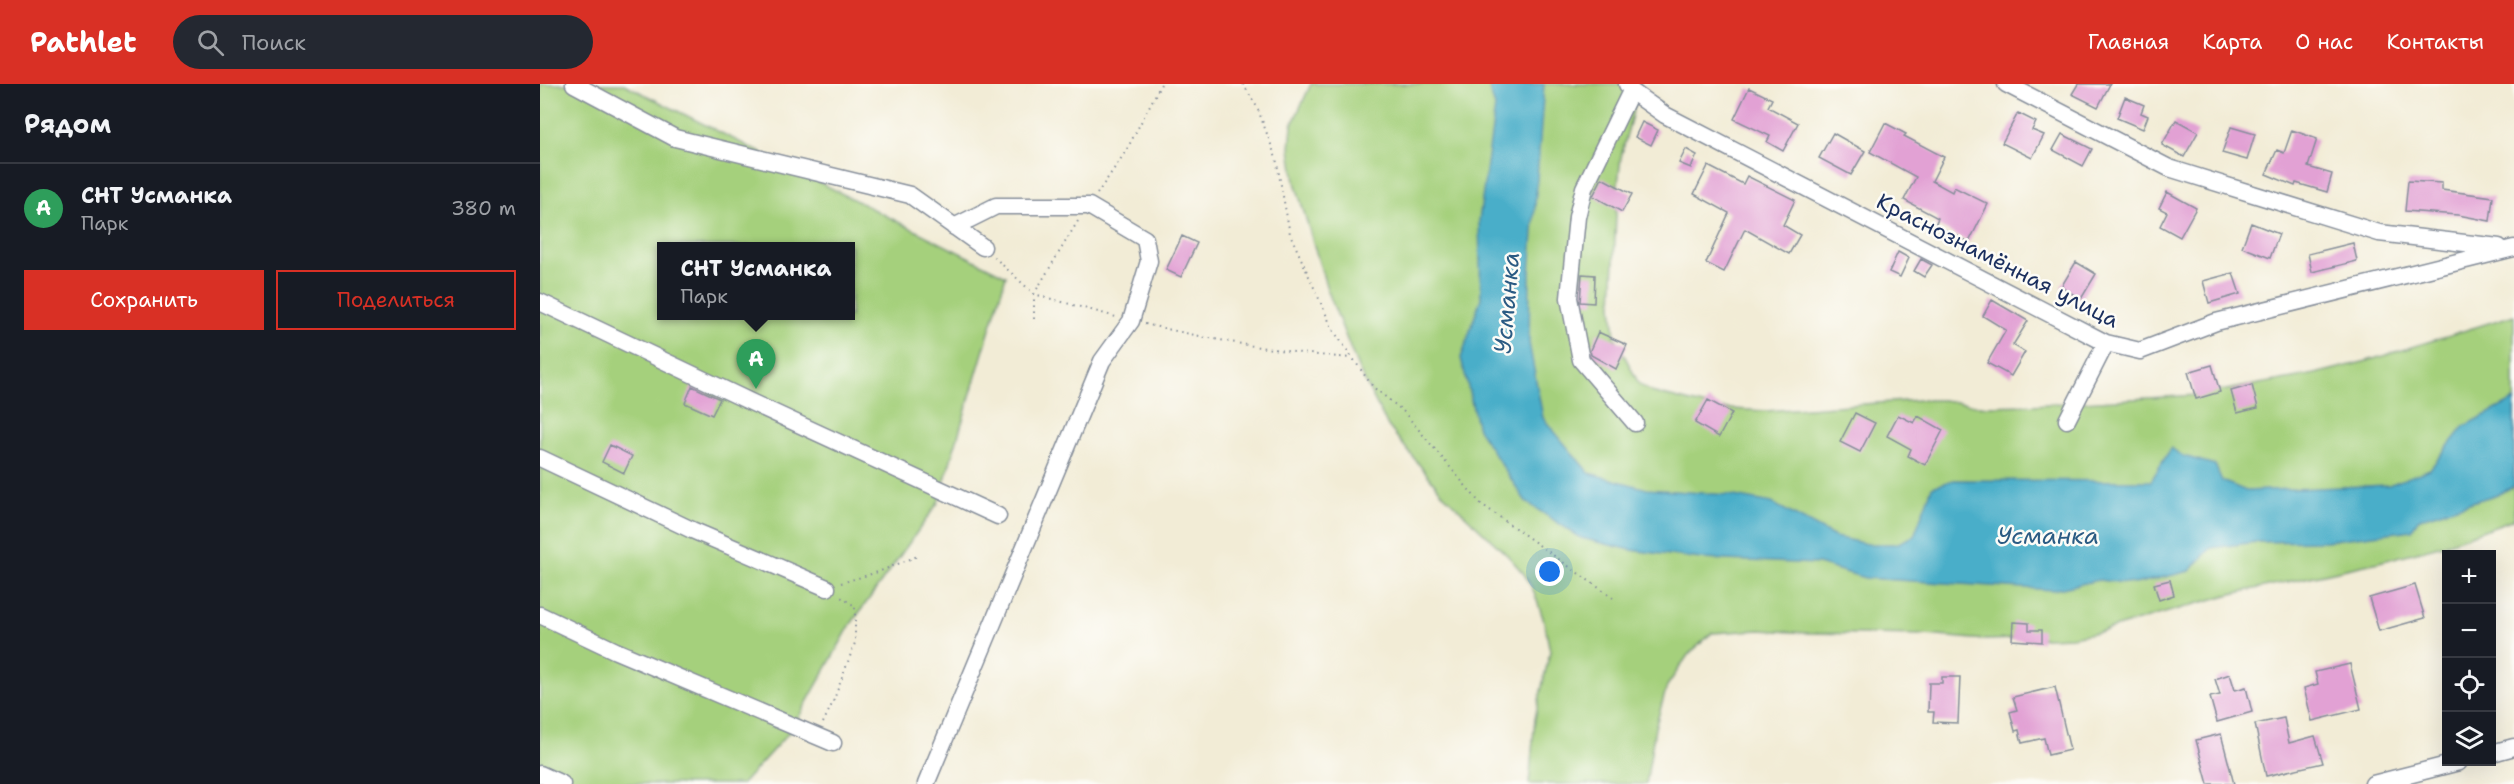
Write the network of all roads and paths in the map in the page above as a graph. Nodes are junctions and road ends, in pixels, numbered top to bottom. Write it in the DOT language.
graph roads {
  1 [pos="574,84"];
  2 [pos="1243,84"];
  3 [pos="2006,84"];
  4 [pos="1629,88"];
  5 [pos="954,227"];
  6 [pos="983,247"];
  7 [pos="2513,248"];
  8 [pos="1046,298"];
  9 [pos="540,302"];
  10 [pos="1034,320"];
  11 [pos="1131,321"];
  12 [pos="2106,343"];
  13 [pos="1352,357"];
  14 [pos="2067,420"];
  15 [pos="1635,423"];
  16 [pos="540,458"];
  17 [pos="998,516"];
  18 [pos="920,555"];
  19 [pos="827,588"];
  20 [pos="1613,598"];
  21 [pos="540,615"];
  22 [pos="816,736"];
  23 [pos="833,743"];
  24 [pos="2514,747"];
  25 [pos="2496,752"];
  26 [pos="2443,766"];
  27 [pos="540,774"];
  28 [pos="562,784"];
  29 [pos="926,784"];
  30 [pos="2373,784"];
  1 -- 5 [label="street"];
  2 -- 13 [label="path"];
  3 -- 7 [label="street"];
  4 -- 12 [label="street, Краснознамённая улица"];
  4 -- 15 [label="street"];
  5 -- 6 [label="street"];
  5 -- 11 [label="street"];
  6 -- 10 [label="path"];
  7 -- 12 [label="street, Краснознамённая улица"];
  8 -- 11 [label="path"];
  9 -- 17 [label="street"];
  11 -- 13 [label="path"];
  11 -- 29 [label="street"];
  12 -- 14 [label="street"];
  13 -- 20 [label="path"];
  16 -- 19 [label="street"];
  18 -- 19 [label="path"];
  19 -- 22 [label="path"];
  21 -- 22 [label="street"];
  22 -- 23 [label="street"];
  24 -- 25 [label="street"];
  26 -- 30 [label="street"];
  27 -- 28 [label="street"];
}
